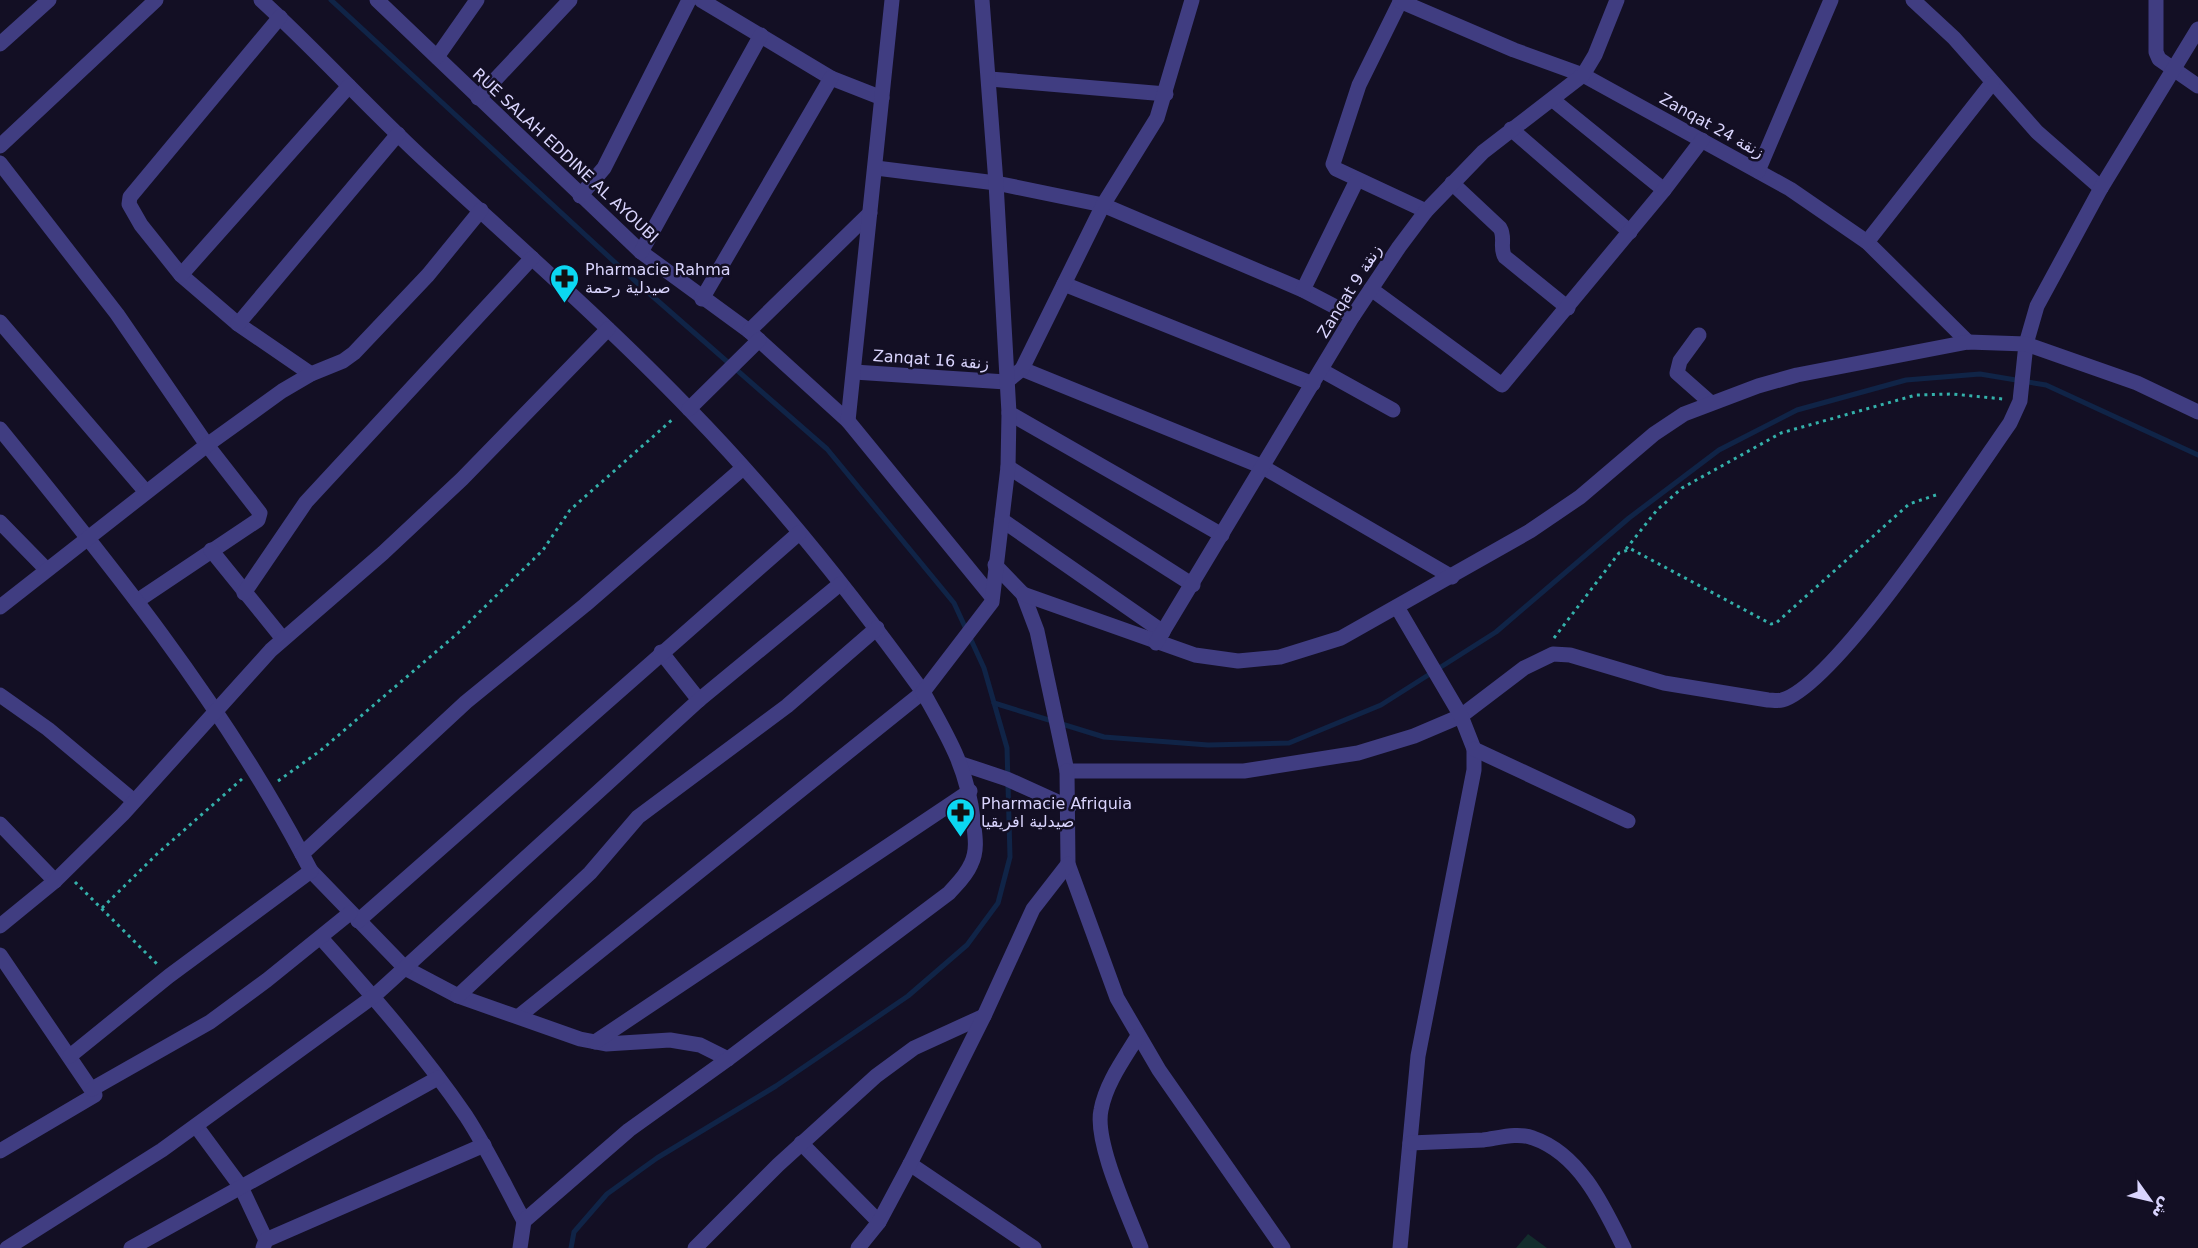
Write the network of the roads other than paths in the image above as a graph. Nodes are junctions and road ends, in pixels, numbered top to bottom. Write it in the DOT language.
graph roads {
  1 [pos="49,0"];
  2 [pos="156,0"];
  3 [pos="261,0"];
  4 [pos="377,0"];
  5 [pos="477,0"];
  6 [pos="570,0"];
  7 [pos="689,0"];
  8 [pos="701,0"];
  9 [pos="892,0"];
  10 [pos="982,0"];
  11 [pos="1192,0"];
  12 [pos="1617,0"];
  13 [pos="1831,0"];
  14 [pos="1913,0"];
  15 [pos="2157,0"];
  16 [pos="1401,1"];
  17 [pos="280,17"];
  18 [pos="2198,29"];
  19 [pos="761,35"];
  20 [pos="0,44"];
  21 [pos="437,57"];
  22 [pos="2174,68"];
  23 [pos="1583,75"];
  24 [pos="831,78"];
  25 [pos="990,79"];
  26 [pos="1992,82"];
  27 [pos="349,86"];
  28 [pos="2198,86"];
  29 [pos="1166,94"];
  30 [pos="478,98"];
  31 [pos="882,98"];
  32 [pos="1553,100"];
  33 [pos="1511,129"];
  34 [pos="398,134"];
  35 [pos="1702,140"];
  36 [pos="0,146"];
  37 [pos="0,163"];
  38 [pos="876,168"];
  39 [pos="1758,171"];
  40 [pos="1357,180"];
  41 [pos="996,183"];
  42 [pos="1452,183"];
  43 [pos="2101,188"];
  44 [pos="1664,190"];
  45 [pos="580,196"];
  46 [pos="1103,206"];
  47 [pos="481,210"];
  48 [pos="1426,212"];
  49 [pos="870,213"];
  50 [pos="1630,232"];
  51 [pos="1867,242"];
  52 [pos="641,252"];
  53 [pos="532,258"];
  54 [pos="181,275"];
  55 [pos="1064,284"];
  56 [pos="1371,289"];
  57 [pos="1303,291"];
  58 [pos="702,299"];
  59 [pos="1568,308"];
  60 [pos="1353,316"];
  61 [pos="0,322"];
  62 [pos="238,324"];
  63 [pos="608,329"];
  64 [pos="1699,334"];
  65 [pos="754,336"];
  66 [pos="1968,342"];
  67 [pos="2026,344"];
  68 [pos="1022,369"];
  69 [pos="1321,370"];
  70 [pos="854,372"];
  71 [pos="311,374"];
  72 [pos="1006,382"];
  73 [pos="1313,384"];
  74 [pos="1711,403"];
  75 [pos="688,408"];
  76 [pos="1393,410"];
  77 [pos="2198,412"];
  78 [pos="1009,413"];
  79 [pos="848,421"];
  80 [pos="0,429"];
  81 [pos="207,445"];
  82 [pos="1008,467"];
  83 [pos="1263,467"];
  84 [pos="743,468"];
  85 [pos="146,492"];
  86 [pos="1002,520"];
  87 [pos="0,522"];
  88 [pos="799,533"];
  89 [pos="1222,535"];
  90 [pos="86,538"];
  91 [pos="211,550"];
  92 [pos="995,565"];
  93 [pos="46,569"];
  94 [pos="1452,577"];
  95 [pos="840,584"];
  96 [pos="1193,585"];
  97 [pos="244,593"];
  98 [pos="1023,594"];
  99 [pos="992,600"];
  100 [pos="137,601"];
  101 [pos="0,607"];
  102 [pos="1397,608"];
  103 [pos="877,628"];
  104 [pos="1159,638"];
  105 [pos="283,639"];
  106 [pos="662,652"];
  107 [pos="923,692"];
  108 [pos="0,695"];
  109 [pos="699,700"];
  110 [pos="217,709"];
  111 [pos="1461,716"];
  112 [pos="1474,749"];
  113 [pos="962,764"];
  114 [pos="1067,771"];
  115 [pos="970,791"];
  116 [pos="134,801"];
  117 [pos="1069,807"];
  118 [pos="1628,821"];
  119 [pos="0,824"];
  120 [pos="302,854"];
  121 [pos="1068,864"];
  122 [pos="311,872"];
  123 [pos="59,876"];
  124 [pos="354,917"];
  125 [pos="0,926"];
  126 [pos="321,938"];
  127 [pos="0,955"];
  128 [pos="405,968"];
  129 [pos="374,996"];
  130 [pos="458,996"];
  131 [pos="519,1016"];
  132 [pos="984,1016"];
  133 [pos="1138,1036"];
  134 [pos="595,1042"];
  135 [pos="70,1056"];
  136 [pos="728,1059"];
  137 [pos="438,1078"];
  138 [pos="92,1089"];
  139 [pos="196,1126"];
  140 [pos="801,1143"];
  141 [pos="1410,1143"];
  142 [pos="484,1145"];
  143 [pos="0,1151"];
  144 [pos="910,1164"];
  145 [pos="241,1187"];
  146 [pos="524,1221"];
  147 [pos="879,1222"];
  148 [pos="264,1244"];
  149 [pos="7,1248"];
  150 [pos="131,1248"];
  151 [pos="520,1248"];
  152 [pos="695,1248"];
  153 [pos="858,1248"];
  154 [pos="1034,1248"];
  155 [pos="1141,1248"];
  156 [pos="1283,1248"];
  157 [pos="1400,1248"];
  158 [pos="1624,1248"];
  1 -- 20 [label="street"];
  2 -- 36 [label="street"];
  3 -- 17 [label="street"];
  4 -- 21 [label="street, RUE SALAH EDDINE AL AYOUBI"];
  5 -- 21 [label="street"];
  6 -- 30 [label="street"];
  7 -- 45 [label="street"];
  8 -- 19 [label="street"];
  9 -- 31 [label="street"];
  10 -- 25 [label="street"];
  11 -- 29 [label="street"];
  12 -- 23 [label="street, Zanqat 9 زنقة"];
  13 -- 39 [label="street"];
  14 -- 26 [label="street"];
  15 -- 22 [label="street"];
  16 -- 23 [label="street, Zanqat 24 زنقة"];
  16 -- 40 [label="street"];
  17 -- 27 [label="street"];
  17 -- 54 [label="street"];
  18 -- 22 [label="street"];
  19 -- 24 [label="street"];
  19 -- 52 [label="street"];
  21 -- 30 [label="street, RUE SALAH EDDINE AL AYOUBI"];
  22 -- 28 [label="street"];
  22 -- 43 [label="street"];
  23 -- 32 [label="street, Zanqat 9 زنقة"];
  23 -- 35 [label="street, Zanqat 24 زنقة"];
  24 -- 31 [label="street"];
  24 -- 58 [label="street"];
  25 -- 29 [label="street"];
  25 -- 41 [label="street"];
  26 -- 43 [label="street"];
  26 -- 51 [label="street"];
  27 -- 34 [label="street"];
  27 -- 54 [label="street"];
  29 -- 46 [label="street"];
  30 -- 45 [label="street, RUE SALAH EDDINE AL AYOUBI"];
  31 -- 38 [label="street"];
  32 -- 33 [label="street, Zanqat 9 زنقة"];
  32 -- 44 [label="street"];
  33 -- 42 [label="street, Zanqat 9 زنقة"];
  33 -- 50 [label="street"];
  34 -- 47 [label="street"];
  34 -- 62 [label="street"];
  35 -- 39 [label="street, Zanqat 24 زنقة"];
  35 -- 44 [label="street"];
  37 -- 81 [label="street"];
  38 -- 41 [label="street"];
  38 -- 49 [label="street"];
  39 -- 51 [label="street, Zanqat 24 زنقة"];
  40 -- 48 [label="street"];
  40 -- 57 [label="street"];
  41 -- 46 [label="street"];
  41 -- 72 [label="street"];
  42 -- 48 [label="street, Zanqat 9 زنقة"];
  42 -- 59 [label="street"];
  43 -- 67 [label="street"];
  44 -- 50 [label="street"];
  45 -- 52 [label="street, RUE SALAH EDDINE AL AYOUBI"];
  46 -- 55 [label="street"];
  46 -- 57 [label="street"];
  47 -- 53 [label="street"];
  47 -- 71 [label="street"];
  48 -- 56 [label="street, Zanqat 9 زنقة"];
  49 -- 65 [label="street"];
  49 -- 70 [label="street"];
  50 -- 59 [label="street"];
  51 -- 66 [label="street, Zanqat 24 زنقة"];
  52 -- 58 [label="street, RUE SALAH EDDINE AL AYOUBI"];
  53 -- 63 [label="street"];
  53 -- 97 [label="street"];
  54 -- 62 [label="street"];
  55 -- 68 [label="street"];
  55 -- 73 [label="street"];
  56 -- 59 [label="street"];
  56 -- 60 [label="street, Zanqat 9 زنقة"];
  57 -- 60 [label="street"];
  58 -- 65 [label="street, RUE SALAH EDDINE AL AYOUBI"];
  60 -- 69 [label="street, Zanqat 9 زنقة"];
  61 -- 85 [label="street"];
  62 -- 71 [label="street"];
  63 -- 75 [label="street"];
  63 -- 105 [label="street"];
  64 -- 74 [label="street"];
  65 -- 75 [label="street"];
  65 -- 79 [label="street, RUE SALAH EDDINE AL AYOUBI"];
  66 -- 67 [label="street"];
  66 -- 74 [label="street"];
  67 -- 77 [label="street"];
  67 -- 111 [label="street"];
  68 -- 72 [label="street"];
  68 -- 83 [label="street"];
  69 -- 73 [label="street, Zanqat 9 زنقة"];
  69 -- 76 [label="street"];
  70 -- 72 [label="street, Zanqat 16 زنقة"];
  70 -- 79 [label="street"];
  71 -- 81 [label="street"];
  72 -- 78 [label="street"];
  73 -- 83 [label="street, Zanqat 9 زنقة"];
  74 -- 94 [label="street"];
  75 -- 84 [label="street"];
  78 -- 82 [label="street"];
  78 -- 89 [label="street"];
  79 -- 99 [label="street, RUE SALAH EDDINE AL AYOUBI"];
  80 -- 90 [label="street"];
  81 -- 85 [label="street"];
  81 -- 91 [label="street"];
  82 -- 86 [label="street"];
  82 -- 96 [label="street"];
  83 -- 89 [label="street, Zanqat 9 زنقة"];
  83 -- 94 [label="street"];
  84 -- 88 [label="street"];
  84 -- 120 [label="street"];
  85 -- 90 [label="street"];
  86 -- 92 [label="street"];
  86 -- 104 [label="street"];
  87 -- 93 [label="street"];
  88 -- 95 [label="street"];
  88 -- 106 [label="street"];
  89 -- 96 [label="street, Zanqat 9 زنقة"];
  90 -- 93 [label="street"];
  90 -- 100 [label="street"];
  91 -- 97 [label="street"];
  91 -- 100 [label="street"];
  92 -- 98 [label="street"];
  92 -- 99 [label="street"];
  93 -- 101 [label="street"];
  94 -- 102 [label="street"];
  95 -- 103 [label="street"];
  95 -- 109 [label="street"];
  96 -- 104 [label="street, Zanqat 9 زنقة"];
  97 -- 105 [label="street"];
  98 -- 104 [label="street"];
  98 -- 114 [label="street"];
  99 -- 107 [label="street"];
  100 -- 110 [label="street"];
  102 -- 104 [label="street"];
  102 -- 111 [label="street"];
  103 -- 107 [label="street"];
  103 -- 130 [label="street"];
  105 -- 110 [label="street"];
  106 -- 109 [label="street"];
  106 -- 124 [label="street"];
  107 -- 113 [label="street"];
  107 -- 131 [label="street"];
  108 -- 116 [label="street"];
  109 -- 128 [label="street"];
  110 -- 116 [label="street"];
  110 -- 120 [label="street"];
  111 -- 112 [label="street"];
  111 -- 114 [label="street"];
  112 -- 118 [label="street"];
  112 -- 141 [label="street"];
  113 -- 115 [label="street"];
  113 -- 117 [label="street"];
  114 -- 117 [label="street"];
  115 -- 134 [label="street"];
  115 -- 136 [label="street"];
  116 -- 123 [label="street"];
  117 -- 121 [label="street"];
  119 -- 123 [label="street"];
  120 -- 122 [label="street"];
  121 -- 132 [label="street"];
  121 -- 133 [label="street"];
  122 -- 124 [label="street"];
  122 -- 135 [label="street"];
  123 -- 125 [label="street"];
  124 -- 126 [label="street"];
  124 -- 128 [label="street"];
  126 -- 129 [label="street"];
  126 -- 138 [label="street"];
  127 -- 135 [label="street"];
  128 -- 129 [label="street"];
  128 -- 130 [label="street"];
  129 -- 137 [label="street"];
  129 -- 139 [label="street"];
  130 -- 131 [label="street"];
  131 -- 134 [label="street"];
  132 -- 140 [label="street"];
  132 -- 144 [label="street"];
  133 -- 155 [label="street"];
  133 -- 156 [label="street"];
  134 -- 136 [label="street"];
  135 -- 138 [label="street"];
  136 -- 146 [label="street"];
  137 -- 142 [label="street"];
  137 -- 145 [label="street"];
  138 -- 143 [label="street"];
  139 -- 145 [label="street"];
  139 -- 149 [label="street"];
  140 -- 147 [label="street"];
  140 -- 152 [label="street"];
  141 -- 157 [label="street"];
  141 -- 158 [label="street"];
  142 -- 146 [label="street"];
  142 -- 148 [label="street"];
  144 -- 147 [label="street"];
  144 -- 154 [label="street"];
  145 -- 148 [label="street"];
  145 -- 150 [label="street"];
  146 -- 151 [label="street"];
  147 -- 153 [label="street"];
}
